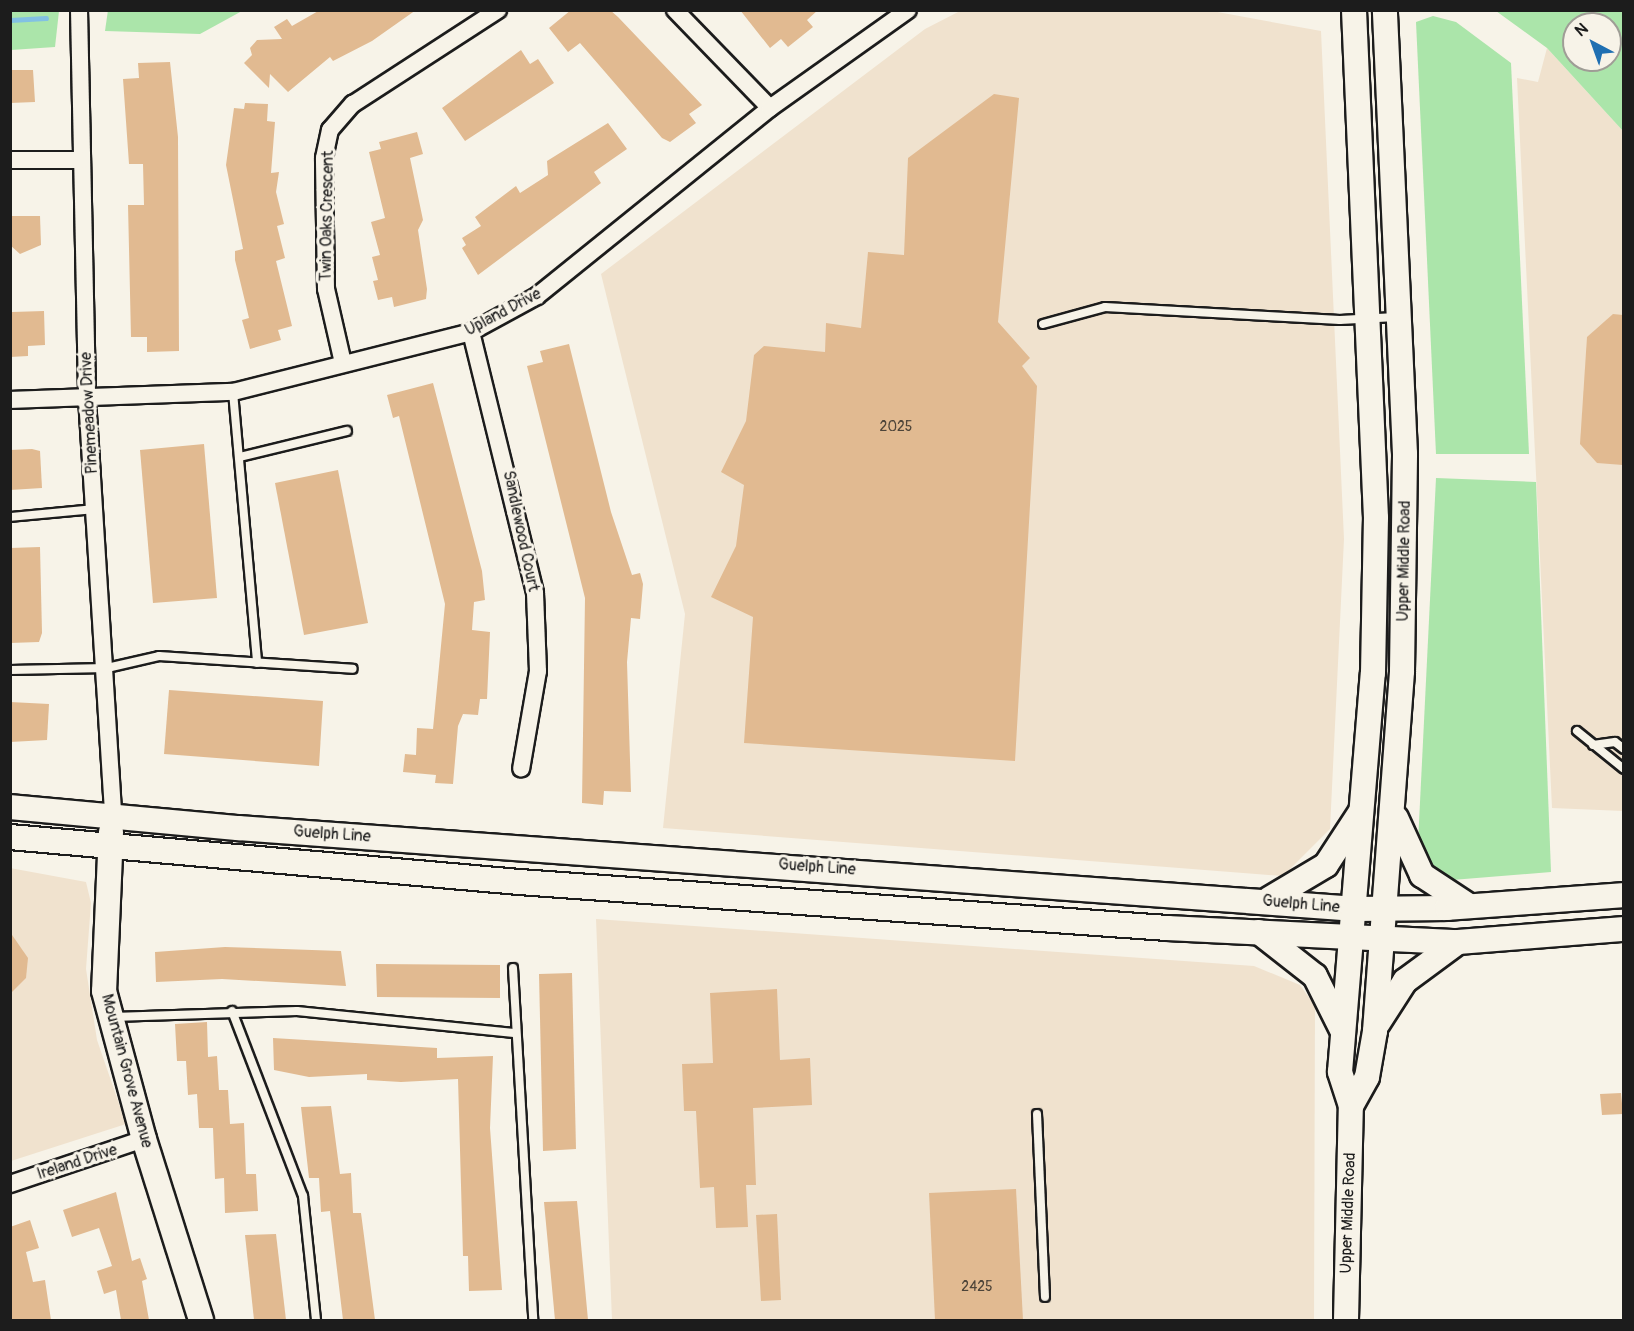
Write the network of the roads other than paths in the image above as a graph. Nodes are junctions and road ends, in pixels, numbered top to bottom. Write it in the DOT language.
graph roads {
  1 [pos="79,10"];
  2 [pos="498,10"];
  3 [pos="675,10"];
  4 [pos="908,10"];
  5 [pos="1354,10"];
  6 [pos="1385,10"];
  7 [pos="770,108"];
  8 [pos="10,160"];
  9 [pos="82,160"];
  10 [pos="1397,316"];
  11 [pos="1367,318"];
  12 [pos="1042,324"];
  13 [pos="471,332"];
  14 [pos="343,363"];
  15 [pos="233,392"];
  16 [pos="87,398"];
  17 [pos="10,400"];
  18 [pos="347,431"];
  19 [pos="240,457"];
  20 [pos="94,509"];
  21 [pos="10,517"];
  22 [pos="257,663"];
  23 [pos="107,668"];
  24 [pos="353,669"];
  25 [pos="10,670"];
  26 [pos="1577,731"];
  27 [pos="1593,745"];
  28 [pos="1623,749"];
  29 [pos="521,769"];
  30 [pos="1623,769"];
  31 [pos="1364,805"];
  32 [pos="1391,805"];
  33 [pos="10,807"];
  34 [pos="113,815"];
  35 [pos="10,837"];
  36 [pos="110,847"];
  37 [pos="615,853"];
  38 [pos="613,887"];
  39 [pos="1623,895"];
  40 [pos="1266,900"];
  41 [pos="1469,906"];
  42 [pos="1356,909"];
  43 [pos="1383,910"];
  44 [pos="1623,929"];
  45 [pos="1259,932"];
  46 [pos="1353,938"];
  47 [pos="1381,940"];
  48 [pos="1458,942"];
  49 [pos="513,968"];
  50 [pos="232,1011"];
  51 [pos="110,1017"];
  52 [pos="1375,1030"];
  53 [pos="514,1033"];
  54 [pos="1343,1036"];
  55 [pos="1351,1106"];
  56 [pos="1037,1114"];
  57 [pos="144,1139"];
  58 [pos="10,1184"];
  59 [pos="1045,1297"];
  60 [pos="201,1320"];
  61 [pos="316,1320"];
  62 [pos="532,1320"];
  63 [pos="1346,1320"];
  1 -- 9 [label="street, Pinemeadow Drive"];
  2 -- 14 [label="street, Twin Oaks Crescent"];
  3 -- 7 [label="street"];
  4 -- 7 [label="street, Upland Drive"];
  5 -- 11 [label="main road, Upper Middle Road"];
  6 -- 10 [label="main road, Upper Middle Road"];
  7 -- 13 [label="street, Upland Drive"];
  8 -- 9 [label="street"];
  9 -- 16 [label="street, Pinemeadow Drive"];
  10 -- 11 [label="lane"];
  10 -- 32 [label="main road, Upper Middle Road"];
  11 -- 12 [label="lane"];
  11 -- 31 [label="main road, Upper Middle Road"];
  13 -- 14 [label="street, Upland Drive"];
  13 -- 29 [label="street, Sandlewood Court"];
  14 -- 15 [label="street, Upland Drive"];
  15 -- 16 [label="street, Upland Drive"];
  15 -- 19 [label="lane"];
  16 -- 17 [label="street, Upland Drive"];
  16 -- 20 [label="street, Pinemeadow Drive"];
  18 -- 19 [label="lane"];
  19 -- 22 [label="lane"];
  20 -- 21 [label="lane"];
  20 -- 23 [label="street, Pinemeadow Drive"];
  22 -- 23 [label="lane"];
  22 -- 24 [label="lane"];
  23 -- 25 [label="lane"];
  23 -- 34 [label="street, Pinemeadow Drive"];
  26 -- 27 [label="lane"];
  27 -- 28 [label="lane"];
  27 -- 30 [label="lane"];
  31 -- 40 [label="main road"];
  31 -- 42 [label="main road, Upper Middle Road"];
  32 -- 41 [label="main road"];
  32 -- 43 [label="main road, Upper Middle Road"];
  33 -- 34 [label="main road, Guelph Line"];
  34 -- 36 [label="main road, Mountain Grove Avenue"];
  34 -- 37 [label="main road, Guelph Line"];
  35 -- 36 [label="main road, Guelph Line"];
  36 -- 38 [label="main road, Guelph Line"];
  36 -- 51 [label="main road, Mountain Grove Avenue"];
  37 -- 38 [label="main road"];
  37 -- 40 [label="main road, Guelph Line"];
  38 -- 45 [label="main road, Guelph Line"];
  39 -- 41 [label="main road, Guelph Line"];
  40 -- 42 [label="main road, Guelph Line"];
  41 -- 43 [label="main road, Guelph Line"];
  42 -- 43 [label="main road, Guelph Line"];
  42 -- 46 [label="main road, Upper Middle Road"];
  43 -- 47 [label="main road, Upper Middle Road"];
  44 -- 48 [label="main road, Guelph Line"];
  45 -- 46 [label="main road, Guelph Line"];
  45 -- 54 [label="main road"];
  46 -- 47 [label="main road, Guelph Line"];
  46 -- 54 [label="main road, Upper Middle Road"];
  47 -- 48 [label="main road, Guelph Line"];
  47 -- 52 [label="main road, Upper Middle Road"];
  48 -- 52 [label="main road"];
  49 -- 53 [label="lane"];
  50 -- 51 [label="lane"];
  50 -- 53 [label="lane"];
  50 -- 61 [label="lane"];
  51 -- 57 [label="main road, Mountain Grove Avenue"];
  52 -- 55 [label="main road, Upper Middle Road"];
  53 -- 62 [label="lane"];
  54 -- 55 [label="main road, Upper Middle Road"];
  55 -- 63 [label="main road, Upper Middle Road"];
  56 -- 59 [label="lane"];
  57 -- 58 [label="street, Ireland Drive"];
  57 -- 60 [label="main road, Mountain Grove Avenue"];
}
